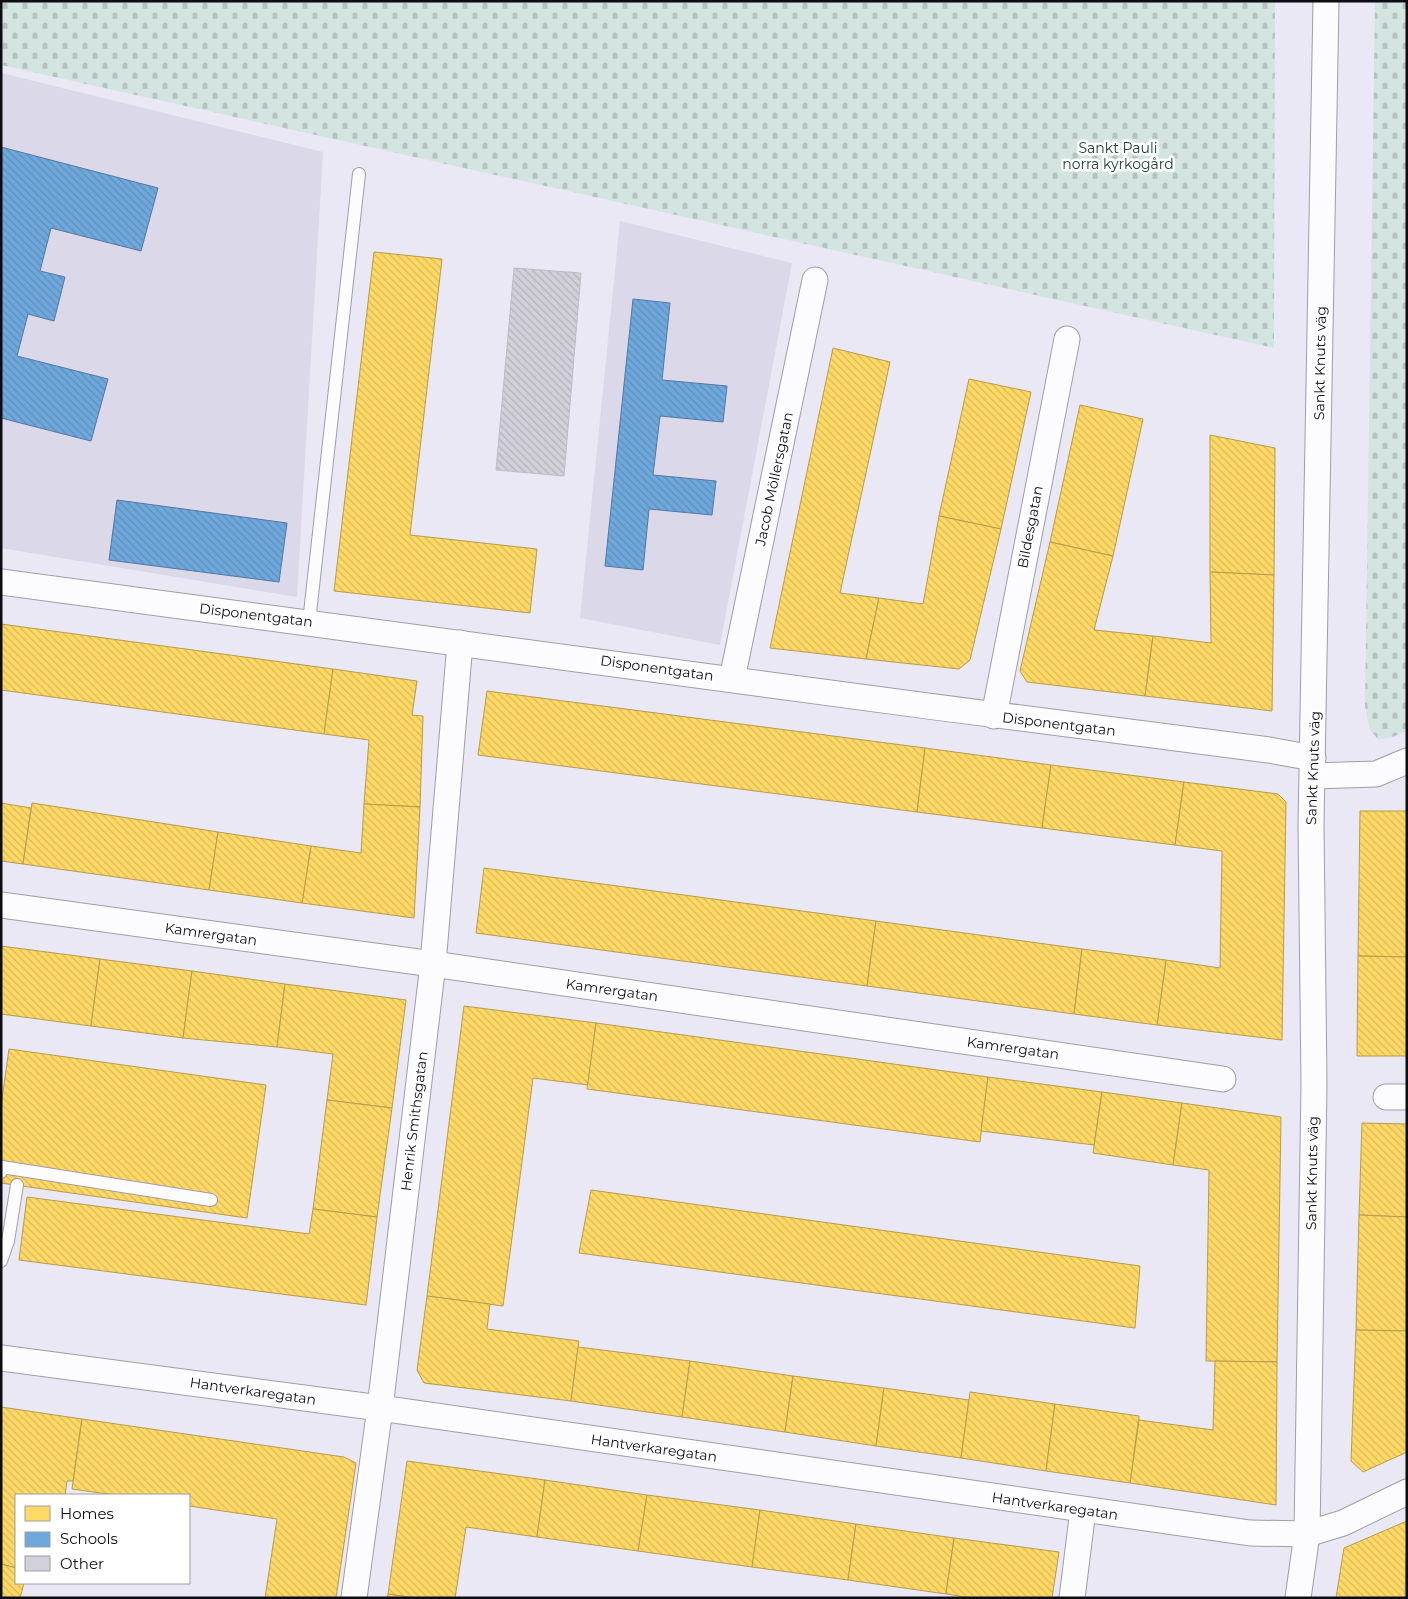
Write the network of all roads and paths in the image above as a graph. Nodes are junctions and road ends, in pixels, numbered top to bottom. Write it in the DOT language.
graph roads {
  1 [pos="1326,1"];
  2 [pos="359,174"];
  3 [pos="815,280"];
  4 [pos="1067,339"];
  5 [pos="1,582"];
  6 [pos="309,622"];
  7 [pos="460,643"];
  8 [pos="732,679"];
  9 [pos="994,716"];
  10 [pos="1407,761"];
  11 [pos="1313,767"];
  12 [pos="1,905"];
  13 [pos="433,964"];
  14 [pos="1223,1079"];
  15 [pos="1,1172"];
  16 [pos="17,1185"];
  17 [pos="211,1200"];
  18 [pos="1,1261"];
  19 [pos="1,1358"];
  20 [pos="380,1408"];
  21 [pos="1407,1492"];
  22 [pos="1082,1510"];
  23 [pos="1307,1534"];
  24 [pos="354,1598"];
  25 [pos="1072,1598"];
  26 [pos="1298,1598"];
  1 -- 11 [label="street, Sankt Knuts väg"];
  2 -- 6 [label="lane"];
  3 -- 8 [label="street, Jacob Möllersgatan"];
  4 -- 9 [label="street, Bildesgatan"];
  5 -- 6 [label="street, Disponentgatan"];
  6 -- 7 [label="street, Disponentgatan"];
  7 -- 8 [label="street, Disponentgatan"];
  7 -- 13 [label="street, Henrik Smithsgatan"];
  8 -- 9 [label="street, Disponentgatan"];
  9 -- 11 [label="street, Disponentgatan"];
  10 -- 11 [label="street, Disponentgatan"];
  11 -- 23 [label="street, Sankt Knuts väg"];
  12 -- 13 [label="street, Kamrergatan"];
  13 -- 14 [label="street, Kamrergatan"];
  13 -- 20 [label="street, Henrik Smithsgatan"];
  15 -- 17 [label="lane"];
  16 -- 18 [label="lane"];
  19 -- 20 [label="street, Hantverkaregatan"];
  20 -- 22 [label="street, Hantverkaregatan"];
  20 -- 24 [label="street, Henrik Smithsgatan"];
  21 -- 23 [label="street, Hantverkaregatan"];
  22 -- 23 [label="street, Hantverkaregatan"];
  22 -- 25 [label="street"];
  23 -- 26 [label="street, Sankt Knuts väg"];
}
